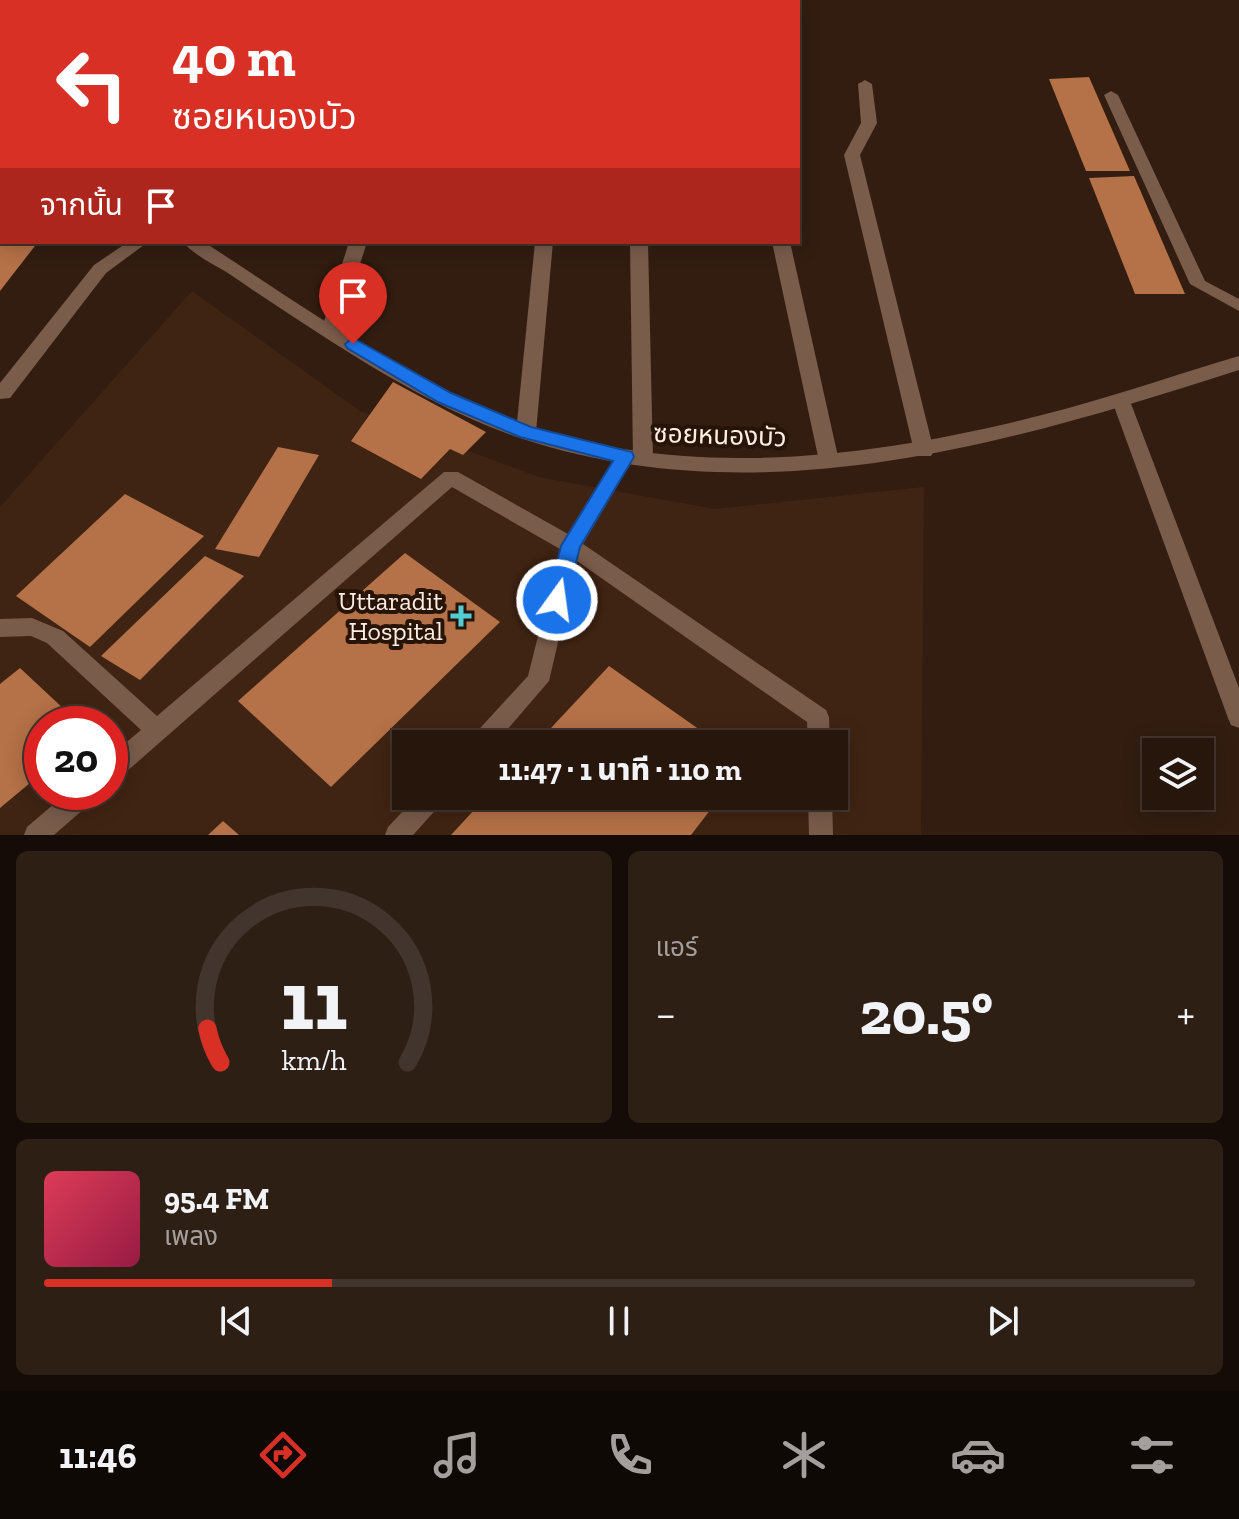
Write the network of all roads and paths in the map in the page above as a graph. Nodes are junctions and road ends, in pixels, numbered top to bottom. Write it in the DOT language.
graph roads {
  1 [pos="865,84"];
  2 [pos="1111,95"];
  3 [pos="136,244"];
  4 [pos="195,244"];
  5 [pos="357,244"];
  6 [pos="544,244"];
  7 [pos="639,244"];
  8 [pos="781,244"];
  9 [pos="1239,306"];
  10 [pos="330,331"];
  11 [pos="1239,363"];
  12 [pos="3,393"];
  13 [pos="1121,401"];
  14 [pos="526,432"];
  15 [pos="924,451"];
  16 [pos="634,458"];
  17 [pos="829,461"];
  18 [pos="571,546"];
  19 [pos="0,628"];
  20 [pos="1239,718"];
  21 [pos="157,730"];
  22 [pos="493,730"];
  23 [pos="818,730"];
  24 [pos="128,755"];
  25 [pos="65,810"];
  26 [pos="420,810"];
  27 [pos="820,810"];
  28 [pos="36,835"];
  29 [pos="397,835"];
  30 [pos="821,835"];
  1 -- 15 [label="street"];
  2 -- 9 [label="lane"];
  3 -- 12 [label="street"];
  4 -- 10 [label="street, ซอยหนองบัว"];
  5 -- 10 [label="street"];
  6 -- 14 [label="street"];
  7 -- 16 [label="street"];
  8 -- 17 [label="street"];
  10 -- 14 [label="street, ซอยหนองบัว"];
  11 -- 13 [label="street, ซอยหนองบัว"];
  13 -- 15 [label="street, ซอยหนองบัว"];
  13 -- 20 [label="lane"];
  14 -- 16 [label="street, ซอยหนองบัว"];
  15 -- 17 [label="street, ซอยหนองบัว"];
  16 -- 17 [label="street, ซอยหนองบัว"];
  16 -- 18 [label="lane"];
  18 -- 21 [label="lane"];
  18 -- 22 [label="lane"];
  18 -- 23 [label="lane"];
  19 -- 21 [label="lane"];
  21 -- 24 [label="lane"];
  25 -- 28 [label="lane"];
  26 -- 29 [label="lane"];
  27 -- 30 [label="lane"];
}
